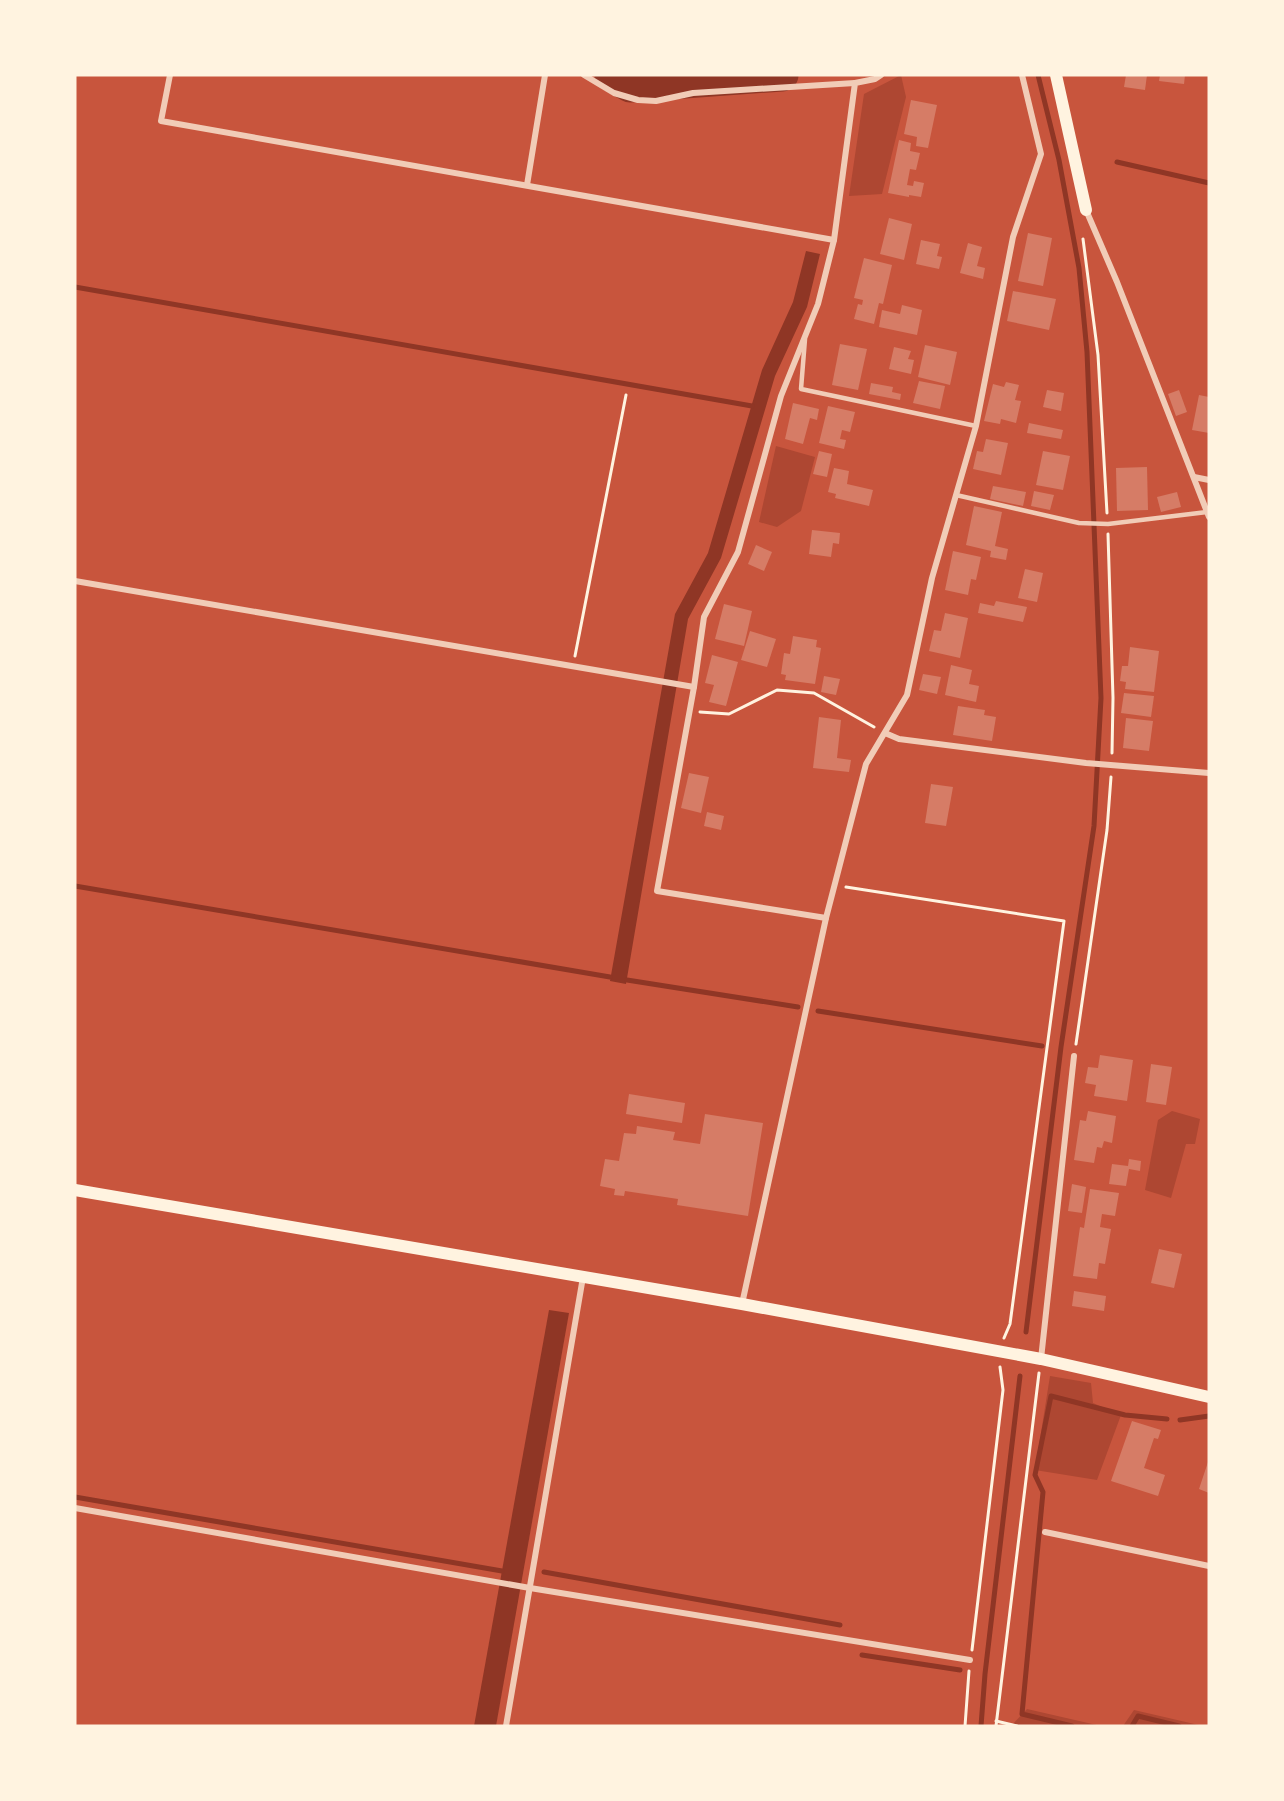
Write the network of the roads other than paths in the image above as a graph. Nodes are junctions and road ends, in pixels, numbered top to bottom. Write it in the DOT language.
graph roads {
  1 [pos="170,75"];
  2 [pos="545,75"];
  3 [pos="584,75"];
  4 [pos="881,75"];
  5 [pos="1022,75"];
  6 [pos="1056,75"];
  7 [pos="855,82"];
  8 [pos="526,185"];
  9 [pos="1086,210"];
  10 [pos="834,240"];
  11 [pos="806,335"];
  12 [pos="976,426"];
  13 [pos="1194,477"];
  14 [pos="1209,480"];
  15 [pos="956,495"];
  16 [pos="1208,514"];
  17 [pos="75,581"];
  18 [pos="694,687"];
  19 [pos="885,733"];
  20 [pos="1209,773"];
  21 [pos="826,918"];
  22 [pos="1074,1056"];
  23 [pos="75,1190"];
  24 [pos="583,1276"];
  25 [pos="742,1304"];
  26 [pos="1041,1359"];
  27 [pos="1209,1397"];
  28 [pos="75,1508"];
  29 [pos="1045,1532"];
  30 [pos="1209,1566"];
  31 [pos="528,1587"];
  32 [pos="970,1660"];
  33 [pos="506,1726"];
  1 -- 8 [label="street"];
  2 -- 8 [label="street"];
  3 -- 7 [label="street"];
  4 -- 7 [label="street"];
  5 -- 12 [label="street"];
  6 -- 9 [label="main road"];
  7 -- 10 [label="street"];
  8 -- 10 [label="street"];
  9 -- 13 [label="street"];
  10 -- 11 [label="street"];
  11 -- 12 [label="lane"];
  11 -- 18 [label="street"];
  12 -- 15 [label="street"];
  13 -- 14 [label="street"];
  13 -- 16 [label="street"];
  15 -- 16 [label="lane"];
  15 -- 19 [label="street"];
  17 -- 18 [label="street"];
  18 -- 21 [label="street"];
  19 -- 20 [label="street"];
  19 -- 21 [label="street"];
  21 -- 25 [label="street"];
  22 -- 26 [label="street"];
  23 -- 24 [label="main road"];
  24 -- 25 [label="main road"];
  24 -- 31 [label="street"];
  25 -- 26 [label="main road"];
  26 -- 27 [label="main road"];
  28 -- 31 [label="street"];
  29 -- 30 [label="street"];
  31 -- 32 [label="street"];
  31 -- 33 [label="street"];
}
